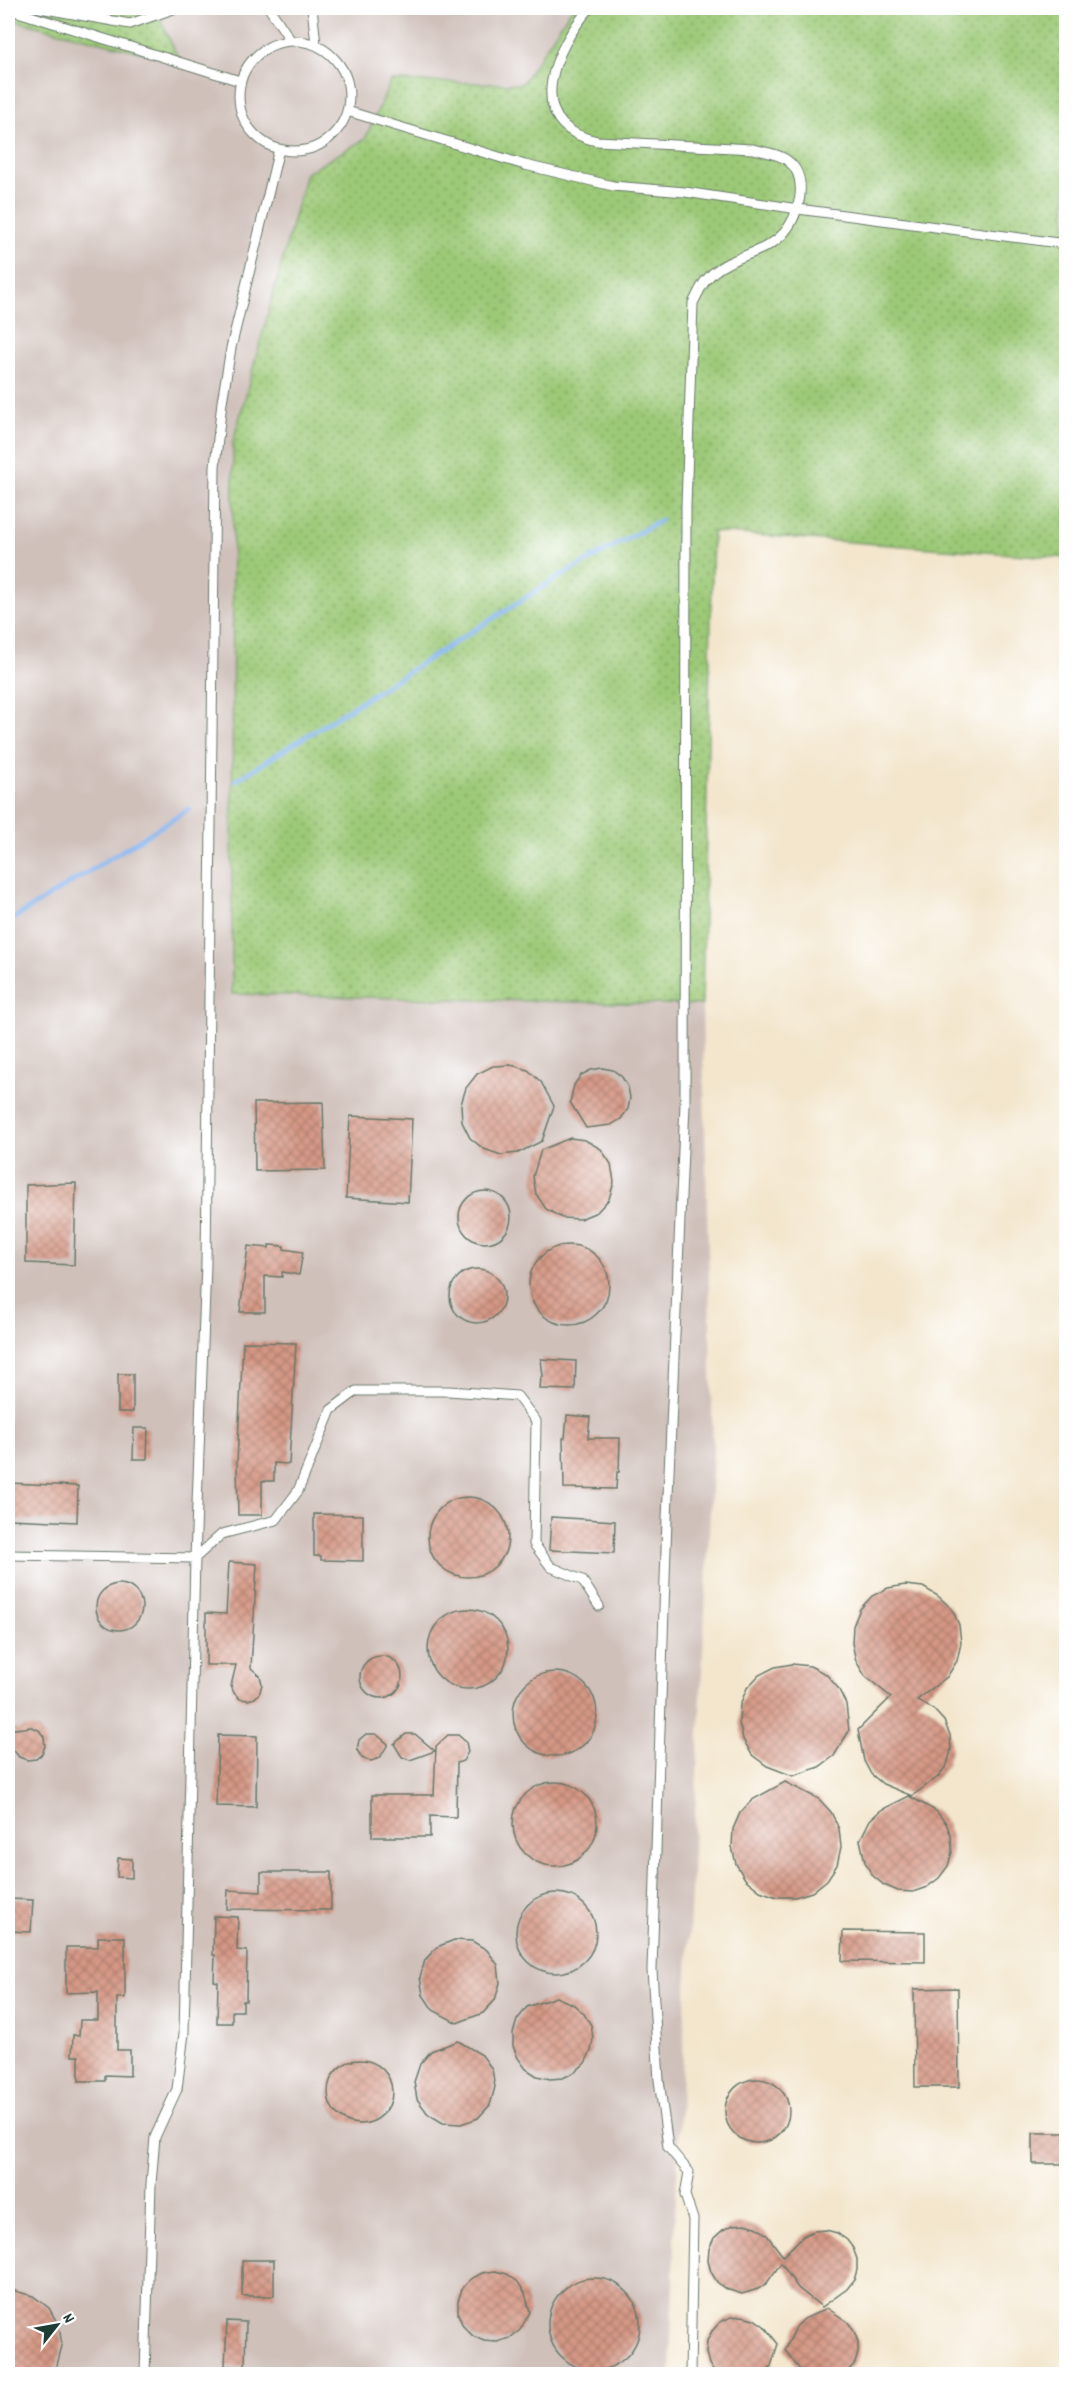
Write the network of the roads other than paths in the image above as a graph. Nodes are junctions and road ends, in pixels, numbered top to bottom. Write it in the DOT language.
graph roads {
  1 [pos="40,8"];
  2 [pos="176,8"];
  3 [pos="269,8"];
  4 [pos="312,8"];
  5 [pos="590,8"];
  6 [pos="8,9"];
  7 [pos="291,41"];
  8 [pos="316,44"];
  9 [pos="240,81"];
  10 [pos="347,111"];
  11 [pos="279,149"];
  12 [pos="798,209"];
  13 [pos="1066,244"];
  14 [pos="8,1555"];
  15 [pos="195,1558"];
  16 [pos="599,1606"];
  17 [pos="145,2374"];
  18 [pos="690,2374"];
  1 -- 2 [label="lane"];
  3 -- 7 [label="lane"];
  4 -- 8 [label="lane"];
  5 -- 12 [label="lane"];
  6 -- 9 [label="lane"];
  7 -- 8 [label="lane"];
  7 -- 9 [label="lane"];
  8 -- 10 [label="lane"];
  9 -- 11 [label="lane"];
  10 -- 11 [label="lane"];
  10 -- 12 [label="lane"];
  11 -- 15 [label="lane"];
  12 -- 13 [label="lane"];
  12 -- 18 [label="lane"];
  14 -- 15 [label="lane"];
  15 -- 16 [label="lane"];
  15 -- 17 [label="lane"];
}
